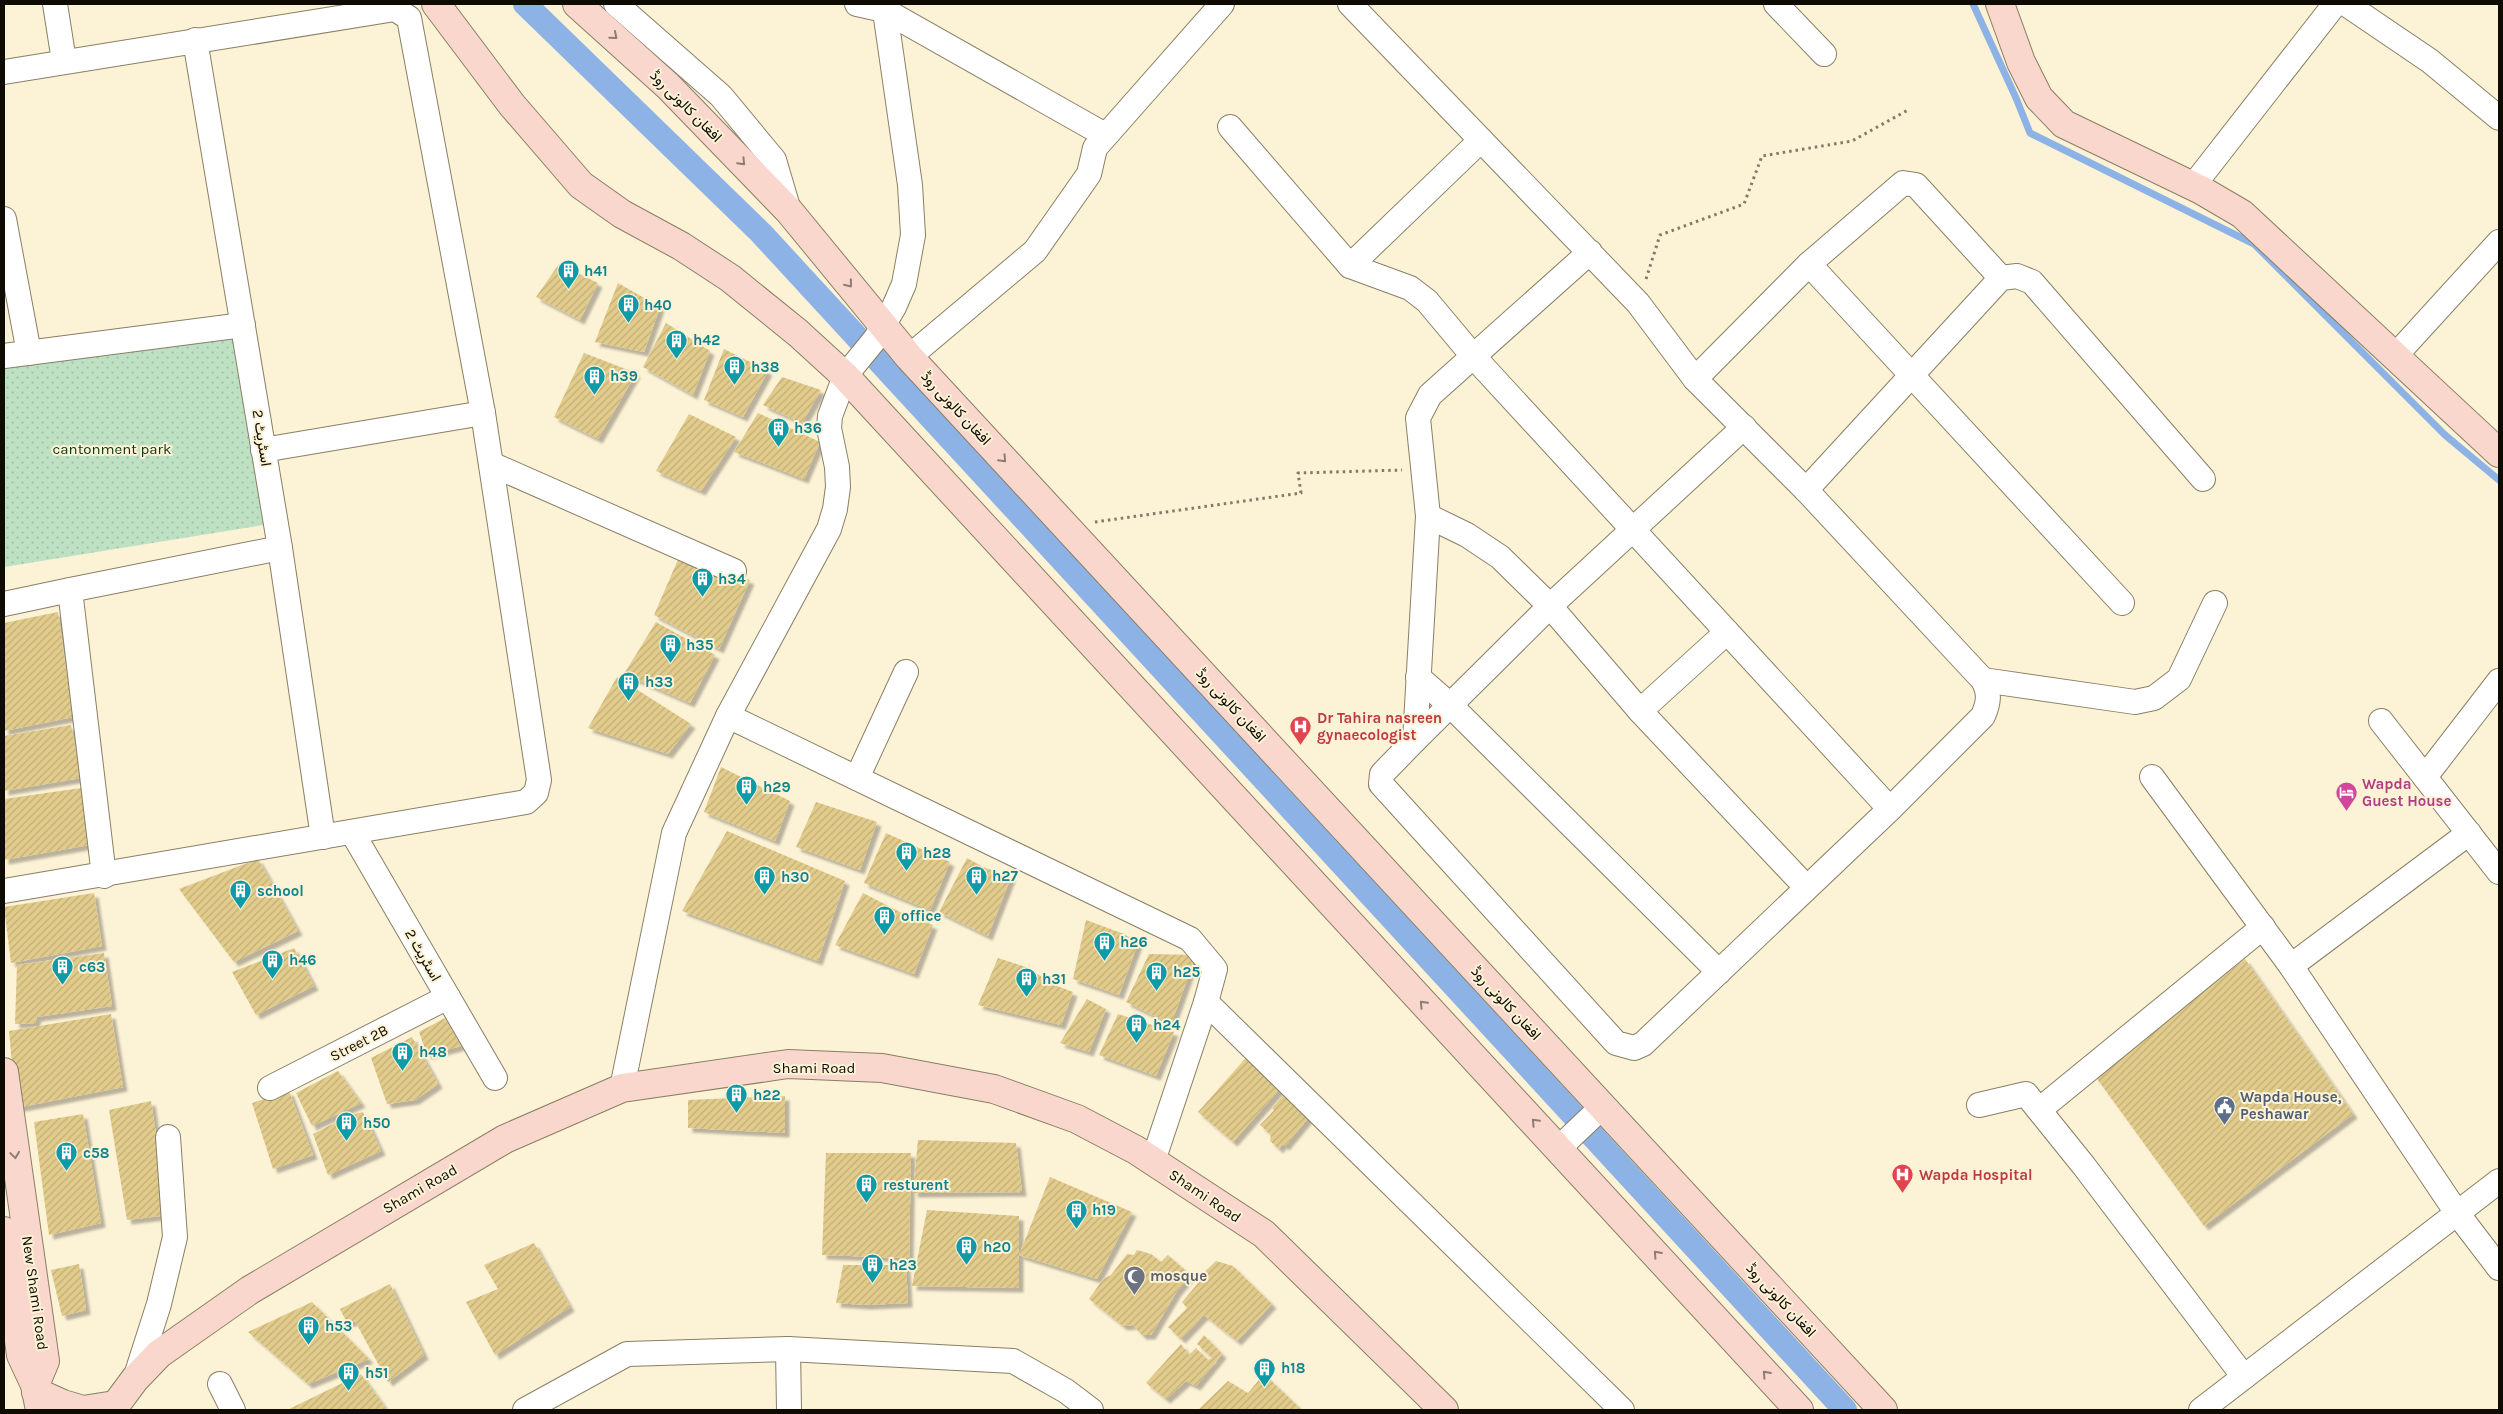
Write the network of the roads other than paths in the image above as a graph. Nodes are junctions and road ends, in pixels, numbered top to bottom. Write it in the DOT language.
graph roads {
  1 [pos="55,4"];
  2 [pos="436,4"];
  3 [pos="577,4"];
  4 [pos="616,4"];
  5 [pos="857,4"];
  6 [pos="1222,4"];
  7 [pos="1350,4"];
  8 [pos="1776,4"];
  9 [pos="2000,4"];
  10 [pos="2335,4"];
  11 [pos="2346,4"];
  12 [pos="884,7"];
  13 [pos="195,40"];
  14 [pos="1824,54"];
  15 [pos="64,61"];
  16 [pos="4,72"];
  17 [pos="2499,118"];
  18 [pos="1230,127"];
  19 [pos="1105,135"];
  20 [pos="1481,140"];
  21 [pos="2193,186"];
  22 [pos="789,211"];
  23 [pos="4,219"];
  24 [pos="2499,242"];
  25 [pos="1590,252"];
  26 [pos="1809,264"];
  27 [pos="1350,266"];
  28 [pos="2001,278"];
  29 [pos="243,325"];
  30 [pos="880,333"];
  31 [pos="29,353"];
  32 [pos="4,356"];
  33 [pos="1473,356"];
  34 [pos="2395,356"];
  35 [pos="909,358"];
  36 [pos="850,369"];
  37 [pos="1910,375"];
  38 [pos="1695,378"];
  39 [pos="483,413"];
  40 [pos="1744,427"];
  41 [pos="264,450"];
  42 [pos="2499,452"];
  43 [pos="491,464"];
  44 [pos="2203,479"];
  45 [pos="1806,490"];
  46 [pos="1428,516"];
  47 [pos="1633,530"];
  48 [pos="280,548"];
  49 [pos="734,571"];
  50 [pos="70,590"];
  51 [pos="2214,602"];
  52 [pos="2122,603"];
  53 [pos="4,604"];
  54 [pos="1550,606"];
  55 [pos="1727,632"];
  56 [pos="906,672"];
  57 [pos="1418,677"];
  58 [pos="1983,680"];
  59 [pos="2499,681"];
  60 [pos="1450,705"];
  61 [pos="1640,711"];
  62 [pos="728,716"];
  63 [pos="2381,721"];
  64 [pos="1414,740"];
  65 [pos="2152,777"];
  66 [pos="2425,777"];
  67 [pos="856,778"];
  68 [pos="1890,809"];
  69 [pos="352,832"];
  70 [pos="2469,833"];
  71 [pos="324,837"];
  72 [pos="2499,872"];
  73 [pos="104,876"];
  74 [pos="1806,887"];
  75 [pos="4,891"];
  76 [pos="2263,927"];
  77 [pos="2291,966"];
  78 [pos="1719,972"];
  79 [pos="448,997"];
  80 [pos="1206,1002"];
  81 [pos="4,1072"];
  82 [pos="495,1078"];
  83 [pos="270,1088"];
  84 [pos="622,1088"];
  85 [pos="1978,1105"];
  86 [pos="1602,1107"];
  87 [pos="2039,1110"];
  88 [pos="168,1137"];
  89 [pos="1559,1148"];
  90 [pos="1153,1161"];
  91 [pos="2499,1181"];
  92 [pos="2457,1213"];
  93 [pos="4,1231"];
  94 [pos="2499,1268"];
  95 [pos="788,1348"];
  96 [pos="2244,1377"];
  97 [pos="135,1379"];
  98 [pos="220,1384"];
  99 [pos="37,1396"];
  100 [pos="114,1408"];
  101 [pos="233,1410"];
  102 [pos="525,1410"];
  103 [pos="789,1410"];
  104 [pos="1092,1410"];
  105 [pos="1444,1410"];
  106 [pos="1622,1410"];
  107 [pos="1799,1410"];
  108 [pos="1883,1410"];
  109 [pos="2201,1410"];
  1 -- 15 [label="street"];
  2 -- 36 [label="main road"];
  3 -- 22 [label="main road, افغان کالونی روڈ, one-way"];
  4 -- 22 [label="street"];
  5 -- 12 [label="street"];
  6 -- 19 [label="street"];
  7 -- 20 [label="street"];
  8 -- 14 [label="street"];
  9 -- 21 [label="main road"];
  10 -- 21 [label="street"];
  11 -- 17 [label="street"];
  12 -- 19 [label="street"];
  12 -- 30 [label="street"];
  13 -- 15 [label="street"];
  13 -- 29 [label="street, اسٹریٹ 2"];
  13 -- 39 [label="street"];
  15 -- 16 [label="street"];
  18 -- 27 [label="street"];
  19 -- 35 [label="street"];
  20 -- 25 [label="street"];
  20 -- 27 [label="street"];
  21 -- 34 [label="main road"];
  22 -- 30 [label="main road, افغان کالونی روڈ, one-way"];
  23 -- 31 [label="street"];
  24 -- 34 [label="street"];
  25 -- 33 [label="street"];
  25 -- 38 [label="street"];
  26 -- 28 [label="street"];
  26 -- 37 [label="street"];
  26 -- 38 [label="street"];
  27 -- 33 [label="street"];
  28 -- 37 [label="street"];
  28 -- 44 [label="street"];
  29 -- 31 [label="street"];
  29 -- 41 [label="street, اسٹریٹ 2"];
  30 -- 35 [label="main road, افغان کالونی روڈ"];
  30 -- 36 [label="street"];
  31 -- 32 [label="street"];
  33 -- 46 [label="street"];
  33 -- 47 [label="street"];
  34 -- 42 [label="main road"];
  35 -- 86 [label="main road, افغان کالونی روڈ, one-way"];
  36 -- 62 [label="street"];
  89 -- 36 [label="main road, one-way"];
  37 -- 45 [label="street"];
  37 -- 52 [label="street"];
  38 -- 40 [label="street"];
  39 -- 41 [label="street"];
  39 -- 43 [label="street"];
  40 -- 45 [label="street"];
  40 -- 47 [label="street"];
  41 -- 48 [label="street, اسٹریٹ 2"];
  43 -- 49 [label="street"];
  43 -- 69 [label="street"];
  45 -- 58 [label="street"];
  46 -- 54 [label="street"];
  46 -- 57 [label="street"];
  47 -- 54 [label="street"];
  47 -- 55 [label="street"];
  48 -- 50 [label="street"];
  48 -- 71 [label="street, اسٹریٹ 2"];
  50 -- 53 [label="street"];
  50 -- 73 [label="street"];
  51 -- 58 [label="street"];
  54 -- 60 [label="street"];
  54 -- 61 [label="street"];
  55 -- 61 [label="street"];
  55 -- 68 [label="street"];
  56 -- 67 [label="street"];
  57 -- 60 [label="street"];
  57 -- 64 [label="street"];
  58 -- 68 [label="street"];
  59 -- 66 [label="street"];
  60 -- 64 [label="street"];
  60 -- 78 [label="street"];
  61 -- 74 [label="street"];
  62 -- 67 [label="street"];
  62 -- 84 [label="street"];
  63 -- 66 [label="street"];
  64 -- 78 [label="street"];
  65 -- 76 [label="street"];
  66 -- 70 [label="street"];
  67 -- 80 [label="street"];
  68 -- 74 [label="street"];
  69 -- 71 [label="street"];
  69 -- 79 [label="street, اسٹریٹ 2"];
  70 -- 72 [label="street"];
  70 -- 77 [label="street"];
  71 -- 73 [label="street"];
  73 -- 75 [label="street"];
  74 -- 78 [label="street"];
  76 -- 77 [label="street"];
  76 -- 87 [label="street"];
  77 -- 92 [label="street"];
  79 -- 82 [label="street, اسٹریٹ 2"];
  79 -- 83 [label="street, Street 2B"];
  80 -- 90 [label="street"];
  80 -- 106 [label="street"];
  81 -- 99 [label="main road, New Shami Road, one-way"];
  84 -- 90 [label="main road, Shami Road"];
  84 -- 97 [label="main road, Shami Road"];
  85 -- 87 [label="street"];
  86 -- 89 [label="street"];
  86 -- 108 [label="main road, افغان کالونی روڈ"];
  87 -- 96 [label="street"];
  88 -- 97 [label="street"];
  107 -- 89 [label="main road, one-way"];
  90 -- 105 [label="main road, Shami Road"];
  91 -- 92 [label="street"];
  92 -- 94 [label="street"];
  92 -- 96 [label="street"];
  93 -- 99 [label="main road, New Shami Road"];
  95 -- 102 [label="street"];
  95 -- 103 [label="street"];
  95 -- 104 [label="street"];
  96 -- 109 [label="street"];
  97 -- 100 [label="main road, Shami Road"];
  98 -- 101 [label="street"];
  99 -- 100 [label="main road"];
}
